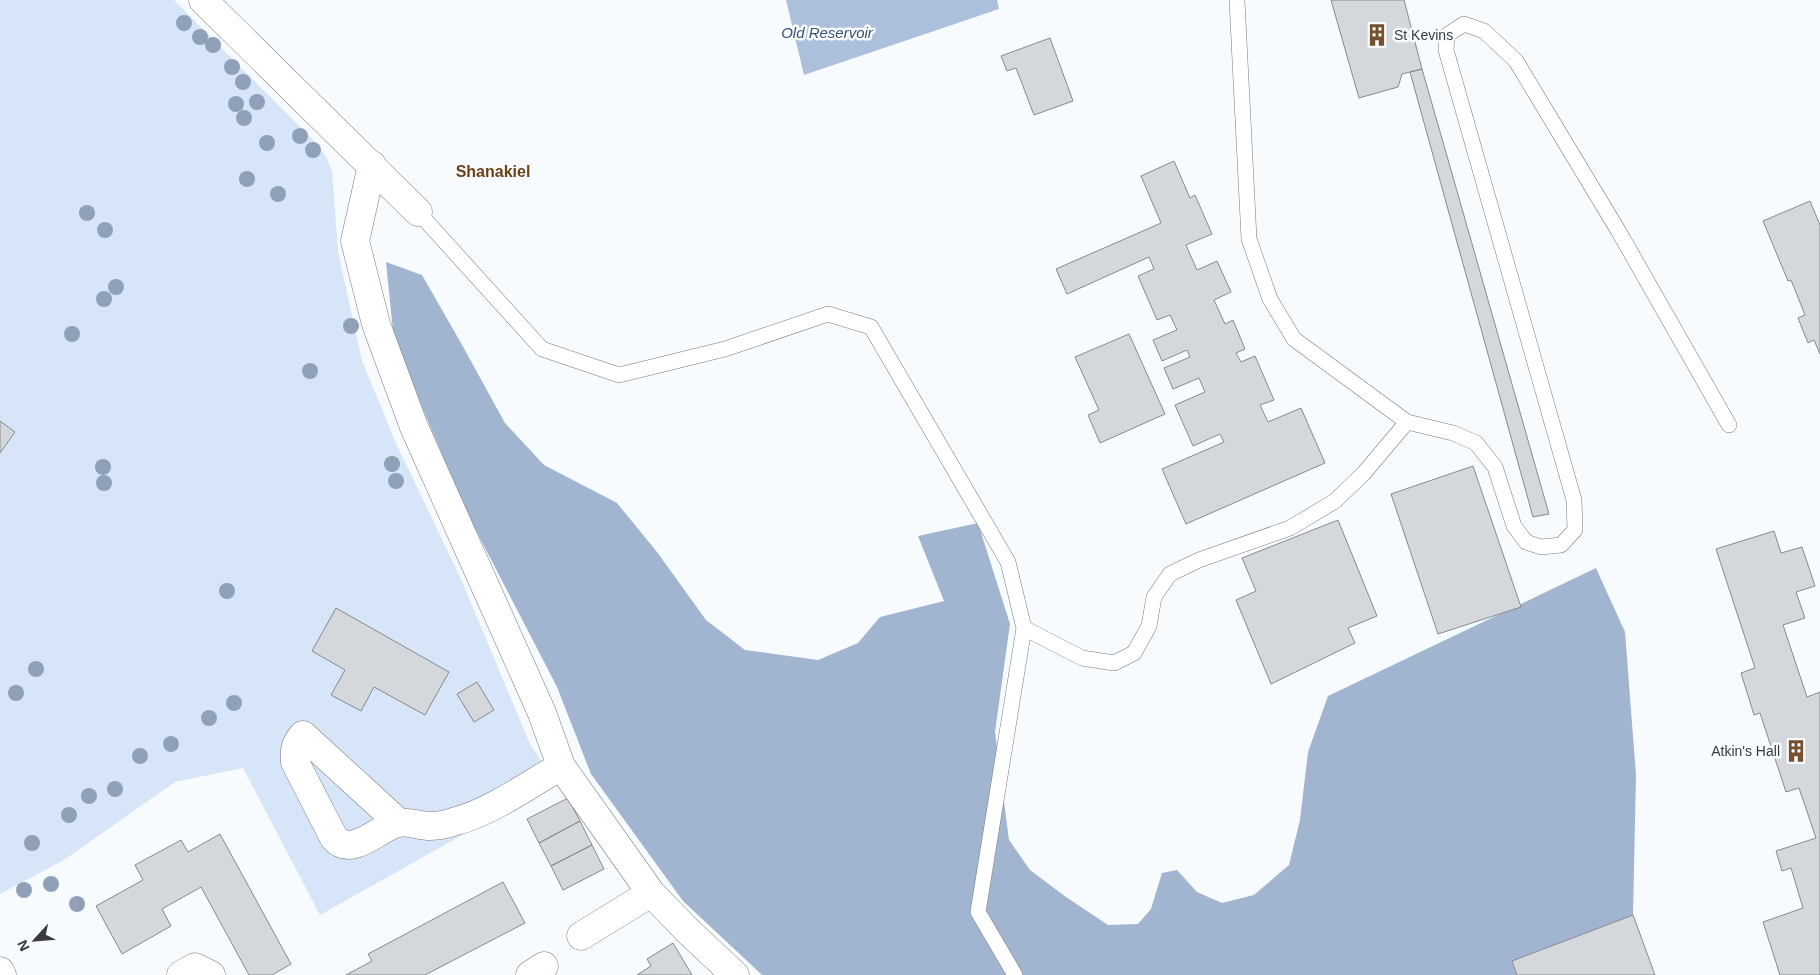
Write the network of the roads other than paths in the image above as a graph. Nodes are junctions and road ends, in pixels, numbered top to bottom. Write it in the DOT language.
graph roads {
  1 [pos="204,0"];
  2 [pos="1237,2"];
  3 [pos="372,165"];
  4 [pos="418,212"];
  5 [pos="1407,422"];
  6 [pos="1729,425"];
  7 [pos="1024,628"];
  8 [pos="561,766"];
  9 [pos="399,823"];
  10 [pos="651,893"];
  11 [pos="581,936"];
  12 [pos="0,971"];
  13 [pos="2,975"];
  14 [pos="181,975"];
  15 [pos="211,975"];
  16 [pos="735,975"];
  17 [pos="1015,975"];
  1 -- 3 [label="street"];
  2 -- 5 [label="lane"];
  3 -- 4 [label="street"];
  3 -- 8 [label="street"];
  4 -- 7 [label="lane"];
  5 -- 6 [label="lane"];
  5 -- 7 [label="lane"];
  7 -- 17 [label="lane"];
  8 -- 9 [label="street"];
  8 -- 10 [label="street"];
  10 -- 11 [label="street"];
  10 -- 16 [label="street"];
  12 -- 13 [label="street"];
  14 -- 15 [label="street"];
}
